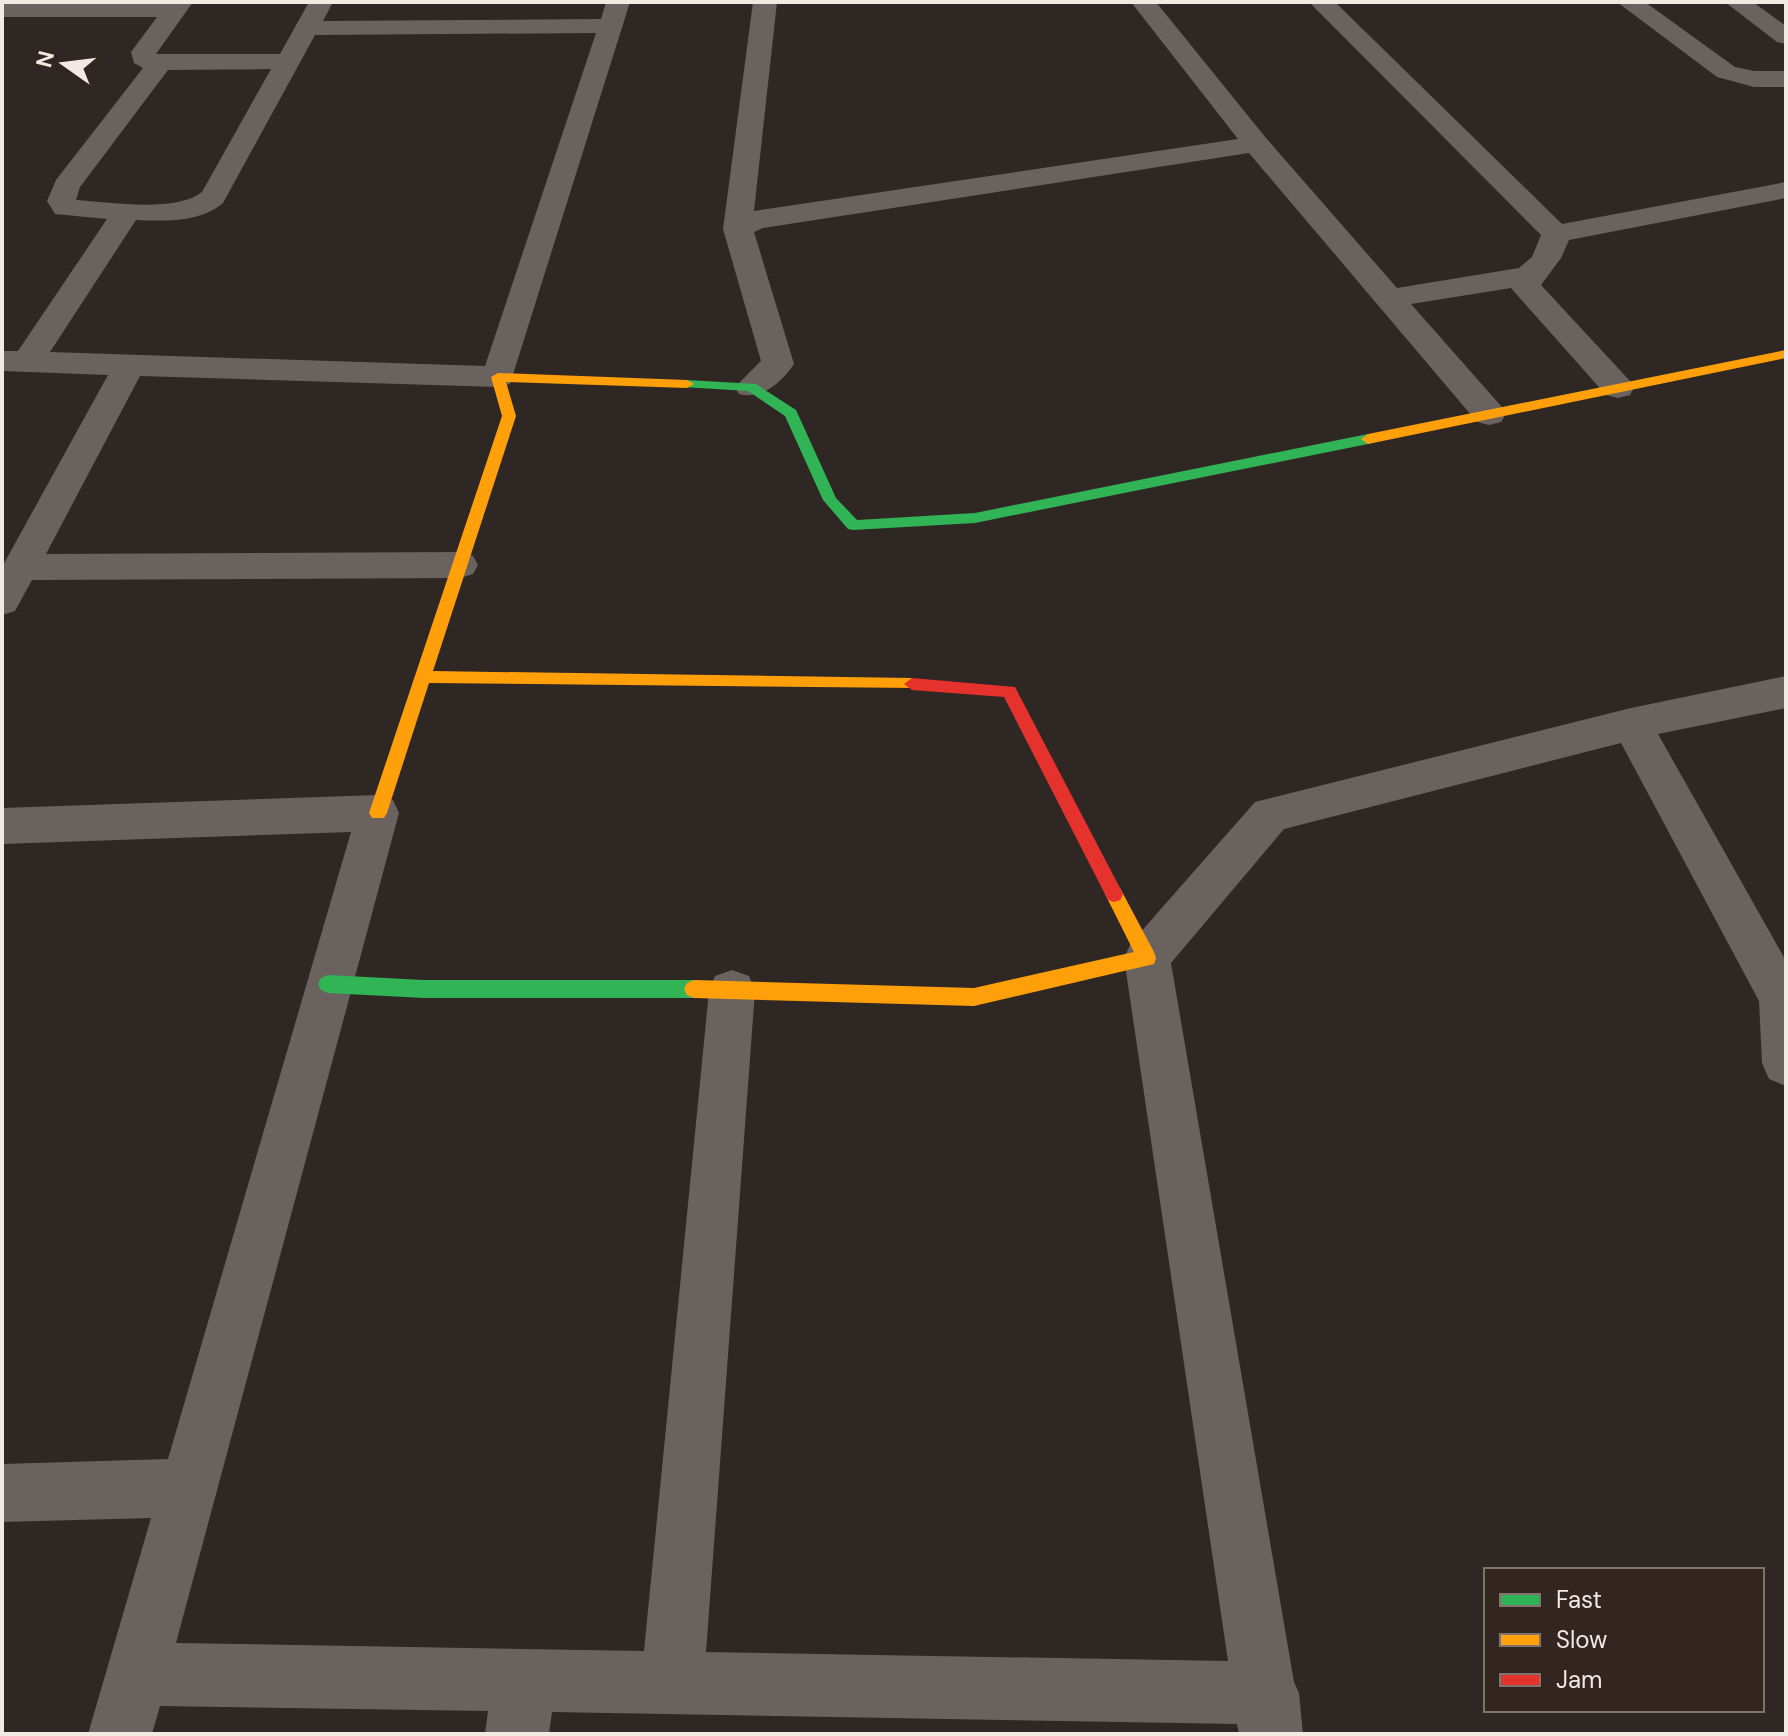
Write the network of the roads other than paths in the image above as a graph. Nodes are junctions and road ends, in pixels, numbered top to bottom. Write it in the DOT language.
graph roads {
  1 [pos="321,2"];
  2 [pos="765,2"];
  3 [pos="1143,2"];
  4 [pos="1321,2"];
  5 [pos="1629,2"];
  6 [pos="1737,2"];
  7 [pos="178,6"];
  8 [pos="2,10"];
  9 [pos="614,14"];
  10 [pos="307,28"];
  11 [pos="1786,37"];
  12 [pos="289,61"];
  13 [pos="161,62"];
  14 [pos="1786,79"];
  15 [pos="1256,144"];
  16 [pos="1786,190"];
  17 [pos="127,211"];
  18 [pos="738,229"];
  19 [pos="1556,234"];
  20 [pos="1528,276"];
  21 [pos="1389,299"];
  22 [pos="1786,354"];
  23 [pos="15,361"];
  24 [pos="130,364"];
  25 [pos="498,377"];
  26 [pos="751,387"];
  27 [pos="1618,388"];
  28 [pos="1489,414"];
  29 [pos="460,565"];
  30 [pos="21,567"];
  31 [pos="2,601"];
  32 [pos="423,677"];
  33 [pos="1786,692"];
  34 [pos="1631,724"];
  35 [pos="378,813"];
  36 [pos="2,826"];
  37 [pos="1147,958"];
  38 [pos="328,984"];
  39 [pos="732,991"];
  40 [pos="1784,999"];
  41 [pos="1786,1063"];
  42 [pos="188,1488"];
  43 [pos="2,1493"];
  44 [pos="137,1674"];
  45 [pos="672,1683"];
  46 [pos="520,1708"];
  47 [pos="1269,1713"];
  48 [pos="120,1734"];
  1 -- 10 [label="street"];
  2 -- 18 [label="street"];
  3 -- 15 [label="street"];
  4 -- 19 [label="street"];
  5 -- 14 [label="street"];
  6 -- 11 [label="street"];
  7 -- 8 [label="street"];
  7 -- 13 [label="street"];
  9 -- 10 [label="street"];
  9 -- 25 [label="street"];
  10 -- 12 [label="street"];
  12 -- 13 [label="street"];
  12 -- 17 [label="street"];
  13 -- 17 [label="street"];
  15 -- 18 [label="street"];
  15 -- 21 [label="street"];
  16 -- 19 [label="street"];
  17 -- 23 [label="street"];
  18 -- 26 [label="street"];
  19 -- 20 [label="street"];
  20 -- 21 [label="street"];
  20 -- 27 [label="street"];
  21 -- 28 [label="street"];
  22 -- 27 [label="street"];
  23 -- 24 [label="street"];
  24 -- 25 [label="street"];
  24 -- 30 [label="street"];
  25 -- 26 [label="street"];
  25 -- 29 [label="street"];
  26 -- 28 [label="street"];
  27 -- 28 [label="street"];
  29 -- 30 [label="street"];
  29 -- 32 [label="street"];
  30 -- 31 [label="street"];
  32 -- 35 [label="street"];
  32 -- 37 [label="street"];
  33 -- 34 [label="street"];
  34 -- 37 [label="street"];
  34 -- 40 [label="street"];
  35 -- 36 [label="street"];
  35 -- 38 [label="street"];
  37 -- 39 [label="street"];
  37 -- 47 [label="street"];
  38 -- 39 [label="street"];
  38 -- 42 [label="street"];
  39 -- 45 [label="street"];
  40 -- 41 [label="street"];
  42 -- 43 [label="street"];
  42 -- 44 [label="street"];
  44 -- 46 [label="street"];
  44 -- 48 [label="street"];
  45 -- 46 [label="street"];
  45 -- 47 [label="street"];
}
